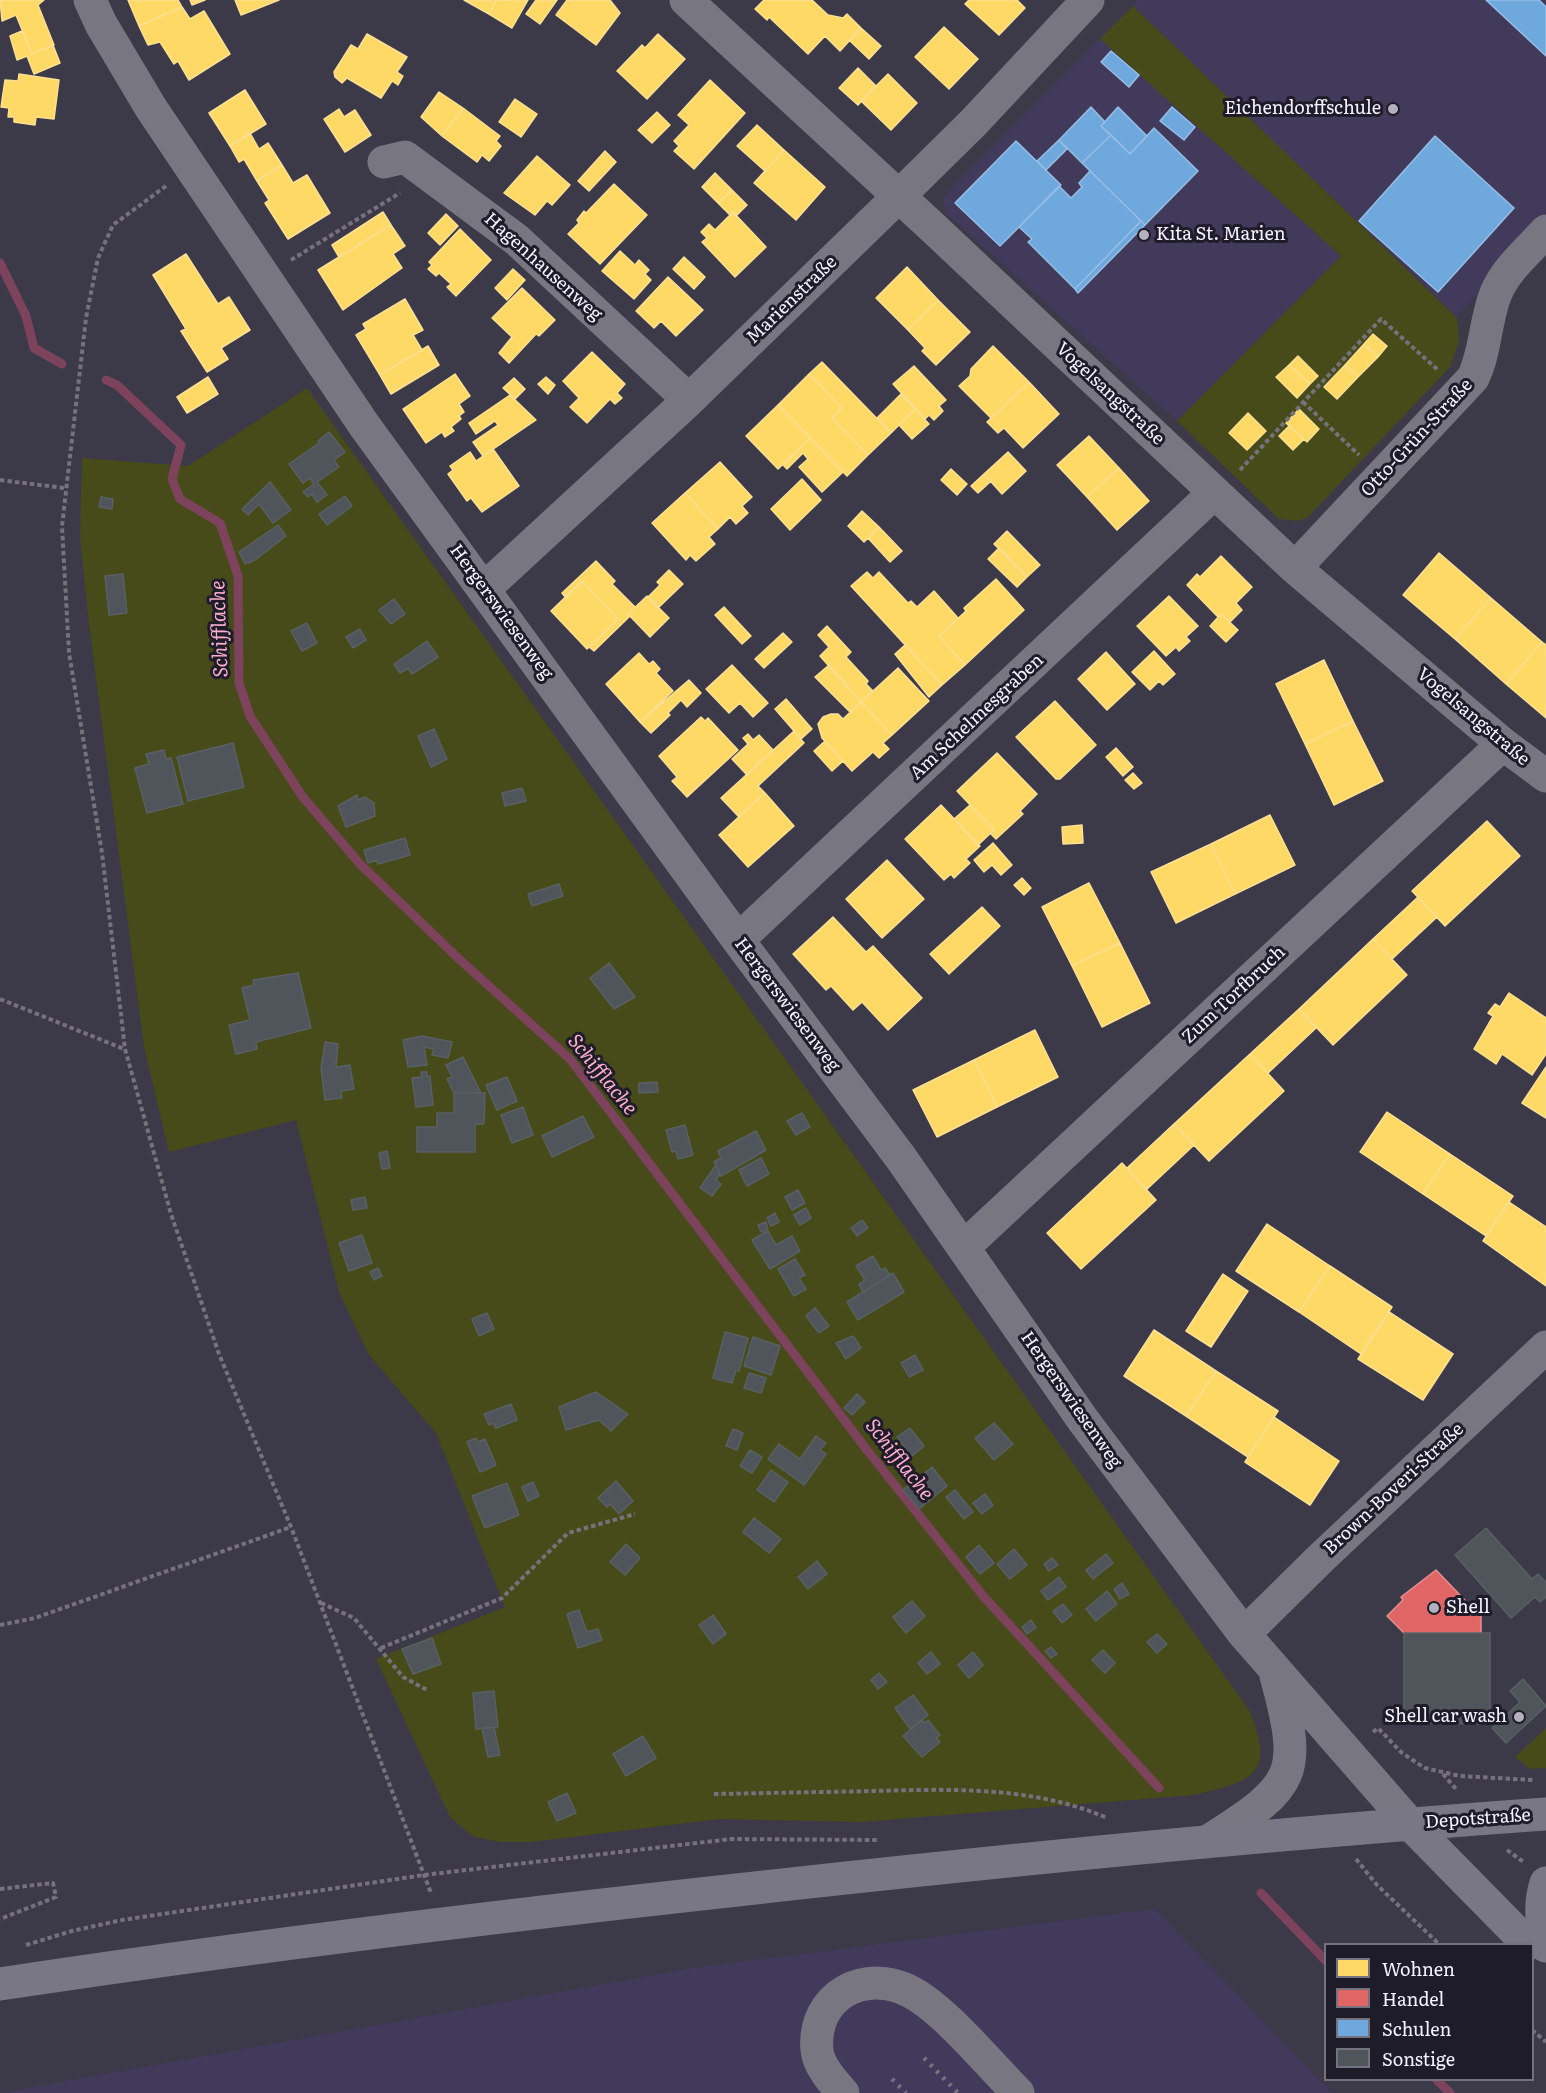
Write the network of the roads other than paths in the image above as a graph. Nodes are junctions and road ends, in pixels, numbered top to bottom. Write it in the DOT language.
graph roads {
  1 [pos="90,0"];
  2 [pos="686,0"];
  3 [pos="1088,0"];
  4 [pos="384,162"];
  5 [pos="899,196"];
  6 [pos="1546,231"];
  7 [pos="689,400"];
  8 [pos="1214,493"];
  9 [pos="1295,568"];
  10 [pos="484,590"];
  11 [pos="1503,744"];
  12 [pos="1546,776"];
  13 [pos="738,940"];
  14 [pos="965,1246"];
  15 [pos="1546,1347"];
  16 [pos="1244,1634"];
  17 [pos="1274,1668"];
  18 [pos="1546,1814"];
  19 [pos="1409,1823"];
  20 [pos="1210,1840"];
  21 [pos="1546,1883"];
  22 [pos="1527,1943"];
  23 [pos="1546,1946"];
  24 [pos="1534,1950"];
  25 [pos="1546,1963"];
  26 [pos="0,1984"];
  27 [pos="843,2093"];
  28 [pos="1018,2093"];
  1 -- 10 [label="street, Hergerswiesenweg"];
  2 -- 5 [label="street, Vogelsangstraße"];
  3 -- 5 [label="street, Marienstraße"];
  4 -- 7 [label="street, Hagenhausenweg"];
  5 -- 7 [label="street, Marienstraße"];
  5 -- 8 [label="street, Vogelsangstraße"];
  6 -- 9 [label="street, Otto-Grün-Straße"];
  7 -- 10 [label="street, Marienstraße"];
  8 -- 9 [label="street, Vogelsangstraße"];
  8 -- 13 [label="street, Am Schelmesgraben"];
  9 -- 11 [label="street, Vogelsangstraße"];
  10 -- 13 [label="street, Hergerswiesenweg"];
  11 -- 12 [label="street, Vogelsangstraße"];
  11 -- 14 [label="street, Zum Torfbruch"];
  13 -- 14 [label="street, Hergerswiesenweg"];
  14 -- 16 [label="street, Hergerswiesenweg"];
  15 -- 16 [label="street, Brown-Boveri-Straße"];
  16 -- 17 [label="street, Hergerswiesenweg"];
  17 -- 19 [label="street, Hergerswiesenweg"];
  17 -- 20 [label="street"];
  18 -- 19 [label="main road, Depotstraße"];
  19 -- 20 [label="main road, Depotstraße"];
  19 -- 22 [label="main road"];
  20 -- 26 [label="main road, Depotstraße"];
  21 -- 23 [label="main road"];
  24 -- 25 [label="main road"];
  27 -- 28 [label="street"];
}
